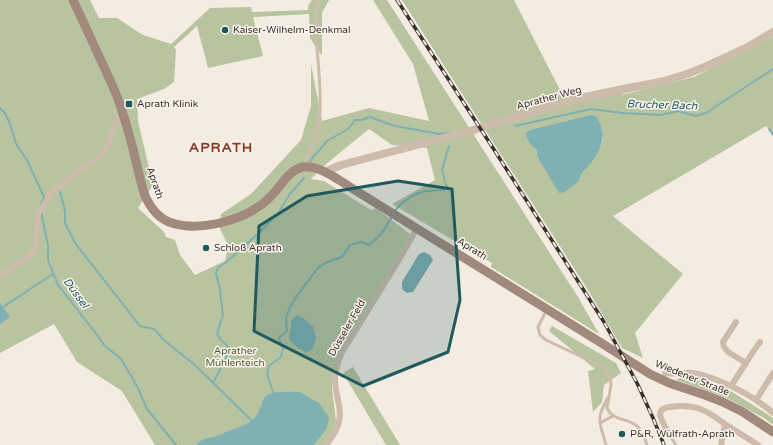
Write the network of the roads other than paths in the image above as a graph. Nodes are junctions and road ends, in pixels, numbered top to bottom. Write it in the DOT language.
graph roads {
  1 [pos="73,0"];
  2 [pos="319,0"];
  3 [pos="773,32"];
  4 [pos="122,111"];
  5 [pos="305,167"];
  6 [pos="325,172"];
  7 [pos="417,228"];
  8 [pos="0,275"];
  9 [pos="548,309"];
  10 [pos="736,322"];
  11 [pos="760,342"];
  12 [pos="604,344"];
  13 [pos="746,363"];
  14 [pos="773,372"];
  15 [pos="665,373"];
  16 [pos="732,386"];
  17 [pos="609,396"];
  18 [pos="756,400"];
  19 [pos="773,413"];
  20 [pos="612,416"];
  21 [pos="600,423"];
  22 [pos="725,424"];
  23 [pos="667,431"];
  24 [pos="773,432"];
  25 [pos="326,445"];
  26 [pos="606,445"];
  27 [pos="647,445"];
  28 [pos="676,445"];
  29 [pos="721,445"];
  30 [pos="758,445"];
  1 -- 4 [label="main road, Aprath"];
  2 -- 5 [label="lane"];
  3 -- 6 [label="street, Aprather Weg"];
  4 -- 5 [label="main road, Aprath"];
  4 -- 8 [label="street"];
  5 -- 6 [label="main road, Aprath"];
  6 -- 7 [label="main road, Aprath"];
  7 -- 9 [label="main road, Aprath"];
  7 -- 25 [label="street, Düsseler Feld"];
  9 -- 12 [label="main road, Aprath"];
  9 -- 17 [label="lane"];
  10 -- 13 [label="street"];
  11 -- 13 [label="street, Wiedener Straße"];
  12 -- 24 [label="main road, Wiedener Straße"];
  13 -- 16 [label="street, Wiedener Straße"];
  14 -- 18 [label="street"];
  15 -- 16 [label="street, Wiedener Straße"];
  16 -- 18 [label="street, Wiedener Straße"];
  17 -- 20 [label="lane"];
  17 -- 21 [label="lane"];
  18 -- 19 [label="street, Wiedener Straße"];
  20 -- 21 [label="lane"];
  20 -- 27 [label="lane"];
  21 -- 26 [label="lane"];
  22 -- 23 [label="street"];
  22 -- 29 [label="street"];
  22 -- 30 [label="street"];
  23 -- 28 [label="lane"];
}
